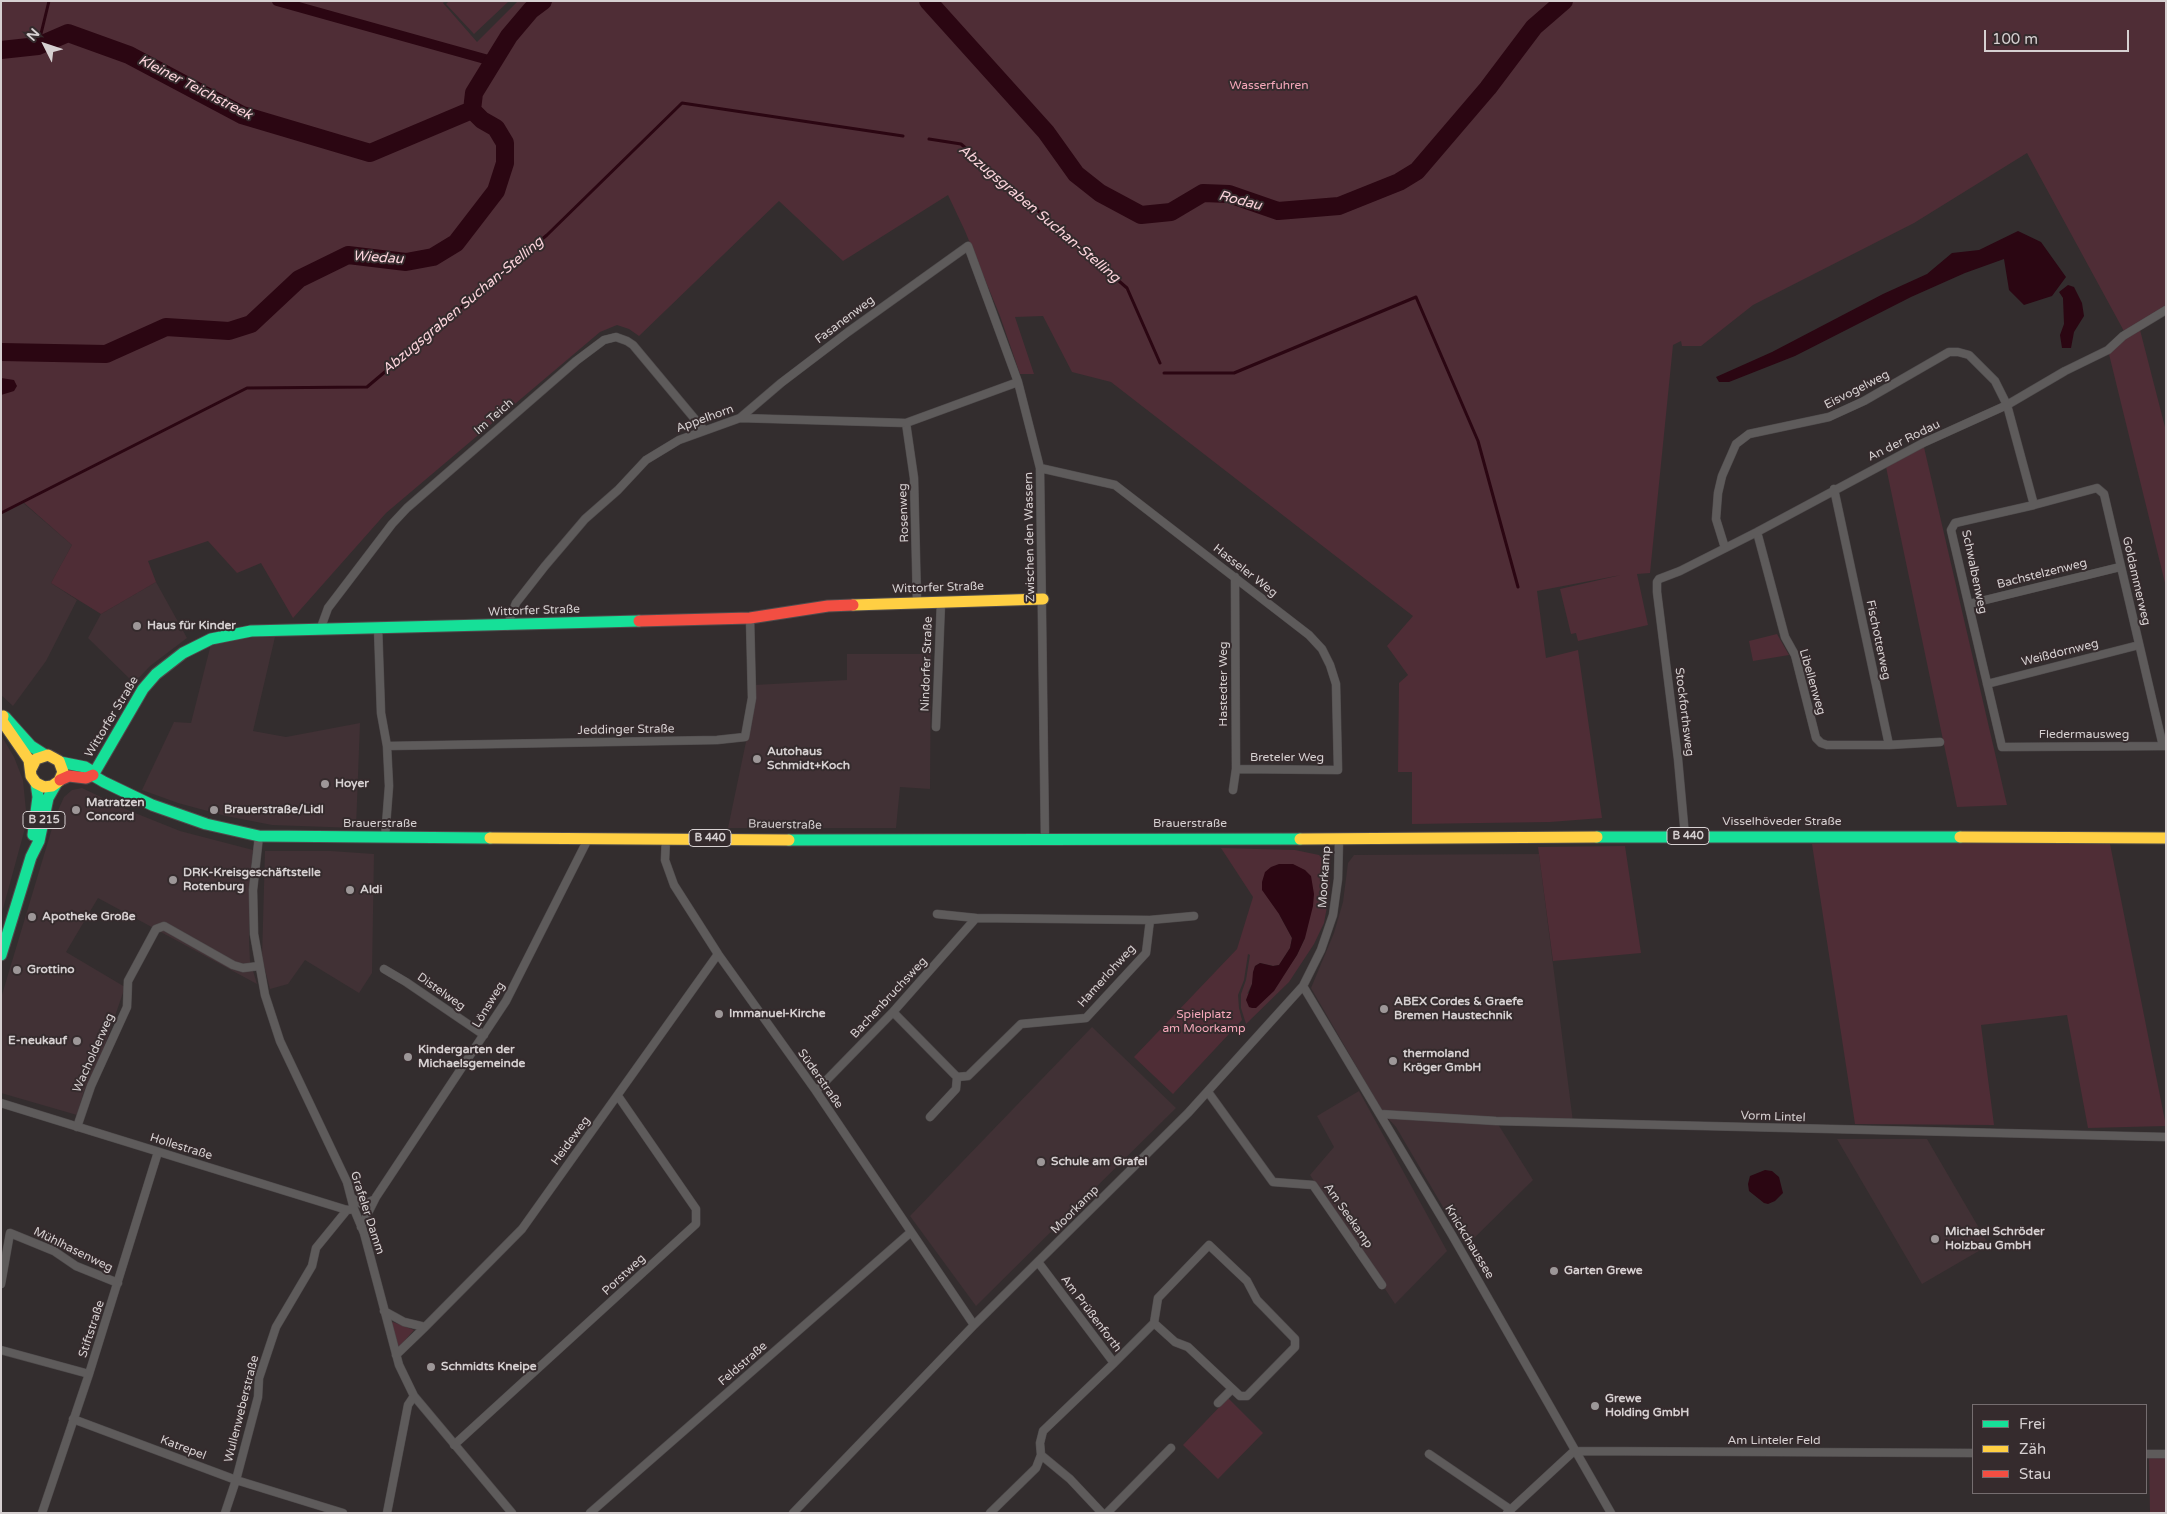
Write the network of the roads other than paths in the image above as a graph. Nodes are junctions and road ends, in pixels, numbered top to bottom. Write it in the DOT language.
graph roads {
  1 [pos="968,246"];
  2 [pos="2166,310"];
  3 [pos="1018,382"];
  4 [pos="2007,405"];
  5 [pos="740,418"];
  6 [pos="906,423"];
  7 [pos="704,430"];
  8 [pos="1040,468"];
  9 [pos="1834,490"];
  10 [pos="2034,505"];
  11 [pos="1757,532"];
  12 [pos="1725,548"];
  13 [pos="2120,567"];
  14 [pos="1235,577"];
  15 [pos="1657,592"];
  16 [pos="1043,599"];
  17 [pos="917,602"];
  18 [pos="941,602"];
  19 [pos="1969,604"];
  20 [pos="750,618"];
  21 [pos="507,626"];
  22 [pos="378,627"];
  23 [pos="320,630"];
  24 [pos="2139,644"];
  25 [pos="1987,684"];
  26 [pos="2,715"];
  27 [pos="936,727"];
  28 [pos="1940,742"];
  29 [pos="1889,744"];
  30 [pos="387,746"];
  31 [pos="2165,746"];
  32 [pos="2002,747"];
  33 [pos="45,755"];
  34 [pos="60,762"];
  35 [pos="31,769"];
  36 [pos="1236,769"];
  37 [pos="1338,770"];
  38 [pos="93,776"];
  39 [pos="58,782"];
  40 [pos="36,783"];
  41 [pos="1233,790"];
  42 [pos="259,836"];
  43 [pos="1685,836"];
  44 [pos="385,838"];
  45 [pos="666,838"];
  46 [pos="2166,838"];
  47 [pos="588,839"];
  48 [pos="1044,839"];
  49 [pos="1339,840"];
  50 [pos="31,856"];
  51 [pos="937,914"];
  52 [pos="1194,916"];
  53 [pos="976,918"];
  54 [pos="1150,920"];
  55 [pos="718,954"];
  56 [pos="1,955"];
  57 [pos="258,966"];
  58 [pos="384,969"];
  59 [pos="1303,986"];
  60 [pos="893,1012"];
  61 [pos="484,1035"];
  62 [pos="957,1077"];
  63 [pos="816,1091"];
  64 [pos="1208,1092"];
  65 [pos="618,1096"];
  66 [pos="1,1103"];
  67 [pos="1380,1114"];
  68 [pos="930,1117"];
  69 [pos="77,1127"];
  70 [pos="2166,1137"];
  71 [pos="158,1152"];
  72 [pos="350,1197"];
  73 [pos="376,1197"];
  74 [pos="350,1210"];
  75 [pos="361,1227"];
  76 [pos="911,1232"];
  77 [pos="1038,1262"];
  78 [pos="118,1283"];
  79 [pos="1,1284"];
  80 [pos="1382,1285"];
  81 [pos="384,1311"];
  82 [pos="1154,1323"];
  83 [pos="974,1325"];
  84 [pos="425,1327"];
  85 [pos="1,1350"];
  86 [pos="396,1355"];
  87 [pos="1114,1363"];
  88 [pos="89,1374"];
  89 [pos="1232,1389"];
  90 [pos="414,1396"];
  91 [pos="1218,1403"];
  92 [pos="73,1419"];
  93 [pos="454,1445"];
  94 [pos="1172,1448"];
  95 [pos="1574,1451"];
  96 [pos="1972,1453"];
  97 [pos="1429,1454"];
  98 [pos="2147,1454"];
  99 [pos="2166,1454"];
  100 [pos="1041,1456"];
  101 [pos="236,1480"];
  102 [pos="1509,1511"];
  103 [pos="42,1513"];
  104 [pos="225,1513"];
  105 [pos="343,1513"];
  106 [pos="387,1513"];
  107 [pos="512,1513"];
  108 [pos="590,1513"];
  109 [pos="793,1513"];
  110 [pos="990,1513"];
  111 [pos="1102,1513"];
  112 [pos="1106,1513"];
  113 [pos="1611,1513"];
  1 -- 3 [label="street, Zwischen den Wassern"];
  1 -- 5 [label="street, Fasanenweg"];
  2 -- 4 [label="street, An der Rodau"];
  3 -- 6 [label="street, Appelhorn"];
  3 -- 8 [label="street, Zwischen den Wassern"];
  4 -- 9 [label="street, An der Rodau"];
  4 -- 10 [label="street"];
  4 -- 12 [label="street, Eisvogelweg"];
  5 -- 6 [label="street, Appelhorn"];
  5 -- 7 [label="street, Appelhorn"];
  6 -- 17 [label="street, Rosenweg"];
  7 -- 21 [label="street, Appelhorn"];
  7 -- 23 [label="street, Im Teich"];
  8 -- 14 [label="street, Hasseler Weg"];
  8 -- 16 [label="street, Zwischen den Wassern"];
  9 -- 11 [label="street, An der Rodau"];
  9 -- 29 [label="street, Fischotterweg"];
  10 -- 13 [label="street, Goldammerweg"];
  10 -- 19 [label="street, Schwalbenweg"];
  11 -- 12 [label="street, An der Rodau"];
  11 -- 29 [label="street, Libellenweg"];
  12 -- 15 [label="street, An der Rodau"];
  13 -- 19 [label="street, Bachstelzenweg"];
  13 -- 24 [label="street, Goldammerweg"];
  14 -- 36 [label="street, Hastedter Weg"];
  14 -- 37 [label="street, Hasseler Weg"];
  15 -- 43 [label="street, Stockforthsweg"];
  16 -- 18 [label="main road, Wittorfer Straße"];
  16 -- 48 [label="street, Zwischen den Wassern"];
  17 -- 18 [label="main road, Wittorfer Straße"];
  17 -- 20 [label="main road, Wittorfer Straße"];
  18 -- 27 [label="street, Nindorfer Straße"];
  19 -- 25 [label="street, Schwalbenweg"];
  20 -- 21 [label="main road, Wittorfer Straße"];
  20 -- 30 [label="street, Jeddinger Straße"];
  21 -- 22 [label="main road, Wittorfer Straße"];
  22 -- 23 [label="main road, Wittorfer Straße"];
  22 -- 30 [label="street"];
  23 -- 38 [label="main road, Wittorfer Straße"];
  24 -- 25 [label="street, Weißdornweg"];
  24 -- 31 [label="street, Goldammerweg"];
  25 -- 32 [label="street, Schwalbenweg"];
  26 -- 33 [label="main road"];
  26 -- 35 [label="main road"];
  28 -- 29 [label="street"];
  30 -- 44 [label="street"];
  31 -- 32 [label="street, Fledermausweg"];
  33 -- 34 [label="main road"];
  33 -- 35 [label="main road"];
  34 -- 38 [label="main road, Brauerstraße / B 440"];
  34 -- 39 [label="main road"];
  35 -- 40 [label="main road"];
  36 -- 37 [label="street, Breteler Weg"];
  36 -- 41 [label="street, Hastedter Weg"];
  38 -- 39 [label="main road, Brauerstraße / B 440"];
  38 -- 42 [label="main road, Brauerstraße / B 440"];
  39 -- 40 [label="main road"];
  39 -- 50 [label="main road, B 215"];
  40 -- 50 [label="main road, B 215"];
  42 -- 44 [label="main road, Brauerstraße / B 440"];
  42 -- 57 [label="street, Grafeler Damm"];
  43 -- 46 [label="main road, Visselhöveder Straße / B 440"];
  43 -- 49 [label="main road, Visselhöveder Straße / B 440"];
  44 -- 47 [label="main road, Brauerstraße / B 440"];
  45 -- 47 [label="main road, Brauerstraße / B 440"];
  45 -- 48 [label="main road, Brauerstraße / B 440"];
  45 -- 55 [label="street, Süderstraße"];
  47 -- 61 [label="street, Lönsweg"];
  48 -- 49 [label="main road, Brauerstraße / B 440"];
  49 -- 59 [label="street, Moorkamp"];
  50 -- 56 [label="main road, B 215"];
  51 -- 53 [label="street"];
  52 -- 54 [label="street"];
  53 -- 54 [label="street"];
  53 -- 60 [label="street, Bachenbruchsweg"];
  54 -- 62 [label="street, Hamerlohweg"];
  55 -- 63 [label="street, Süderstraße"];
  55 -- 65 [label="street, Heideweg"];
  57 -- 69 [label="street, Wacholderweg"];
  57 -- 72 [label="street, Grafeler Damm"];
  58 -- 61 [label="street, Distelweg"];
  59 -- 64 [label="street, Moorkamp"];
  59 -- 67 [label="street, Knickchaussee"];
  60 -- 62 [label="street"];
  60 -- 63 [label="street, Bachenbruchsweg"];
  61 -- 73 [label="street, Lönsweg"];
  62 -- 68 [label="street"];
  63 -- 76 [label="street, Süderstraße"];
  64 -- 77 [label="street, Moorkamp"];
  64 -- 80 [label="street, Am Seekamp"];
  65 -- 84 [label="street, Heideweg"];
  65 -- 93 [label="street, Porstweg"];
  66 -- 69 [label="street, Hollestraße"];
  67 -- 70 [label="street, Vorm Lintel"];
  67 -- 95 [label="street, Knickchaussee"];
  69 -- 71 [label="street, Hollestraße"];
  71 -- 74 [label="street, Hollestraße"];
  71 -- 78 [label="street, Stiftstraße"];
  72 -- 73 [label="street"];
  72 -- 74 [label="street, Grafeler Damm"];
  73 -- 75 [label="street, Lönsweg"];
  74 -- 75 [label="street, Grafeler Damm"];
  74 -- 101 [label="street, Wullenweberstraße"];
  75 -- 81 [label="street, Grafeler Damm"];
  76 -- 83 [label="street, Süderstraße"];
  76 -- 108 [label="street, Feldstraße"];
  77 -- 83 [label="street, Moorkamp"];
  77 -- 87 [label="street, Am Prüßenforth"];
  78 -- 79 [label="street, Mühlhasenweg"];
  78 -- 88 [label="street, Stiftstraße"];
  81 -- 84 [label="street"];
  81 -- 86 [label="street, Grafeler Damm"];
  82 -- 87 [label="street"];
  82 -- 89 [label="street"];
  82 -- 89 [label="street"];
  83 -- 109 [label="street, Moorkamp"];
  84 -- 86 [label="street, Heideweg"];
  85 -- 88 [label="street"];
  86 -- 90 [label="street, Grafeler Damm"];
  87 -- 100 [label="street, Am Prüßenforth"];
  88 -- 92 [label="street, Stiftstraße"];
  89 -- 91 [label="street"];
  90 -- 93 [label="street, Grafeler Damm"];
  90 -- 106 [label="street"];
  92 -- 101 [label="street, Katrepel"];
  92 -- 103 [label="street, Stiftstraße"];
  93 -- 107 [label="street, Grafeler Damm"];
  94 -- 112 [label="street"];
  95 -- 96 [label="street, Am Linteler Feld"];
  95 -- 102 [label="street"];
  95 -- 113 [label="street, Knickchaussee"];
  97 -- 102 [label="street"];
  98 -- 99 [label="street"];
  100 -- 110 [label="street, Am Prüßenforth"];
  100 -- 111 [label="street"];
  101 -- 104 [label="street, Wullenweberstraße"];
  101 -- 105 [label="street, Katrepel"];
}
